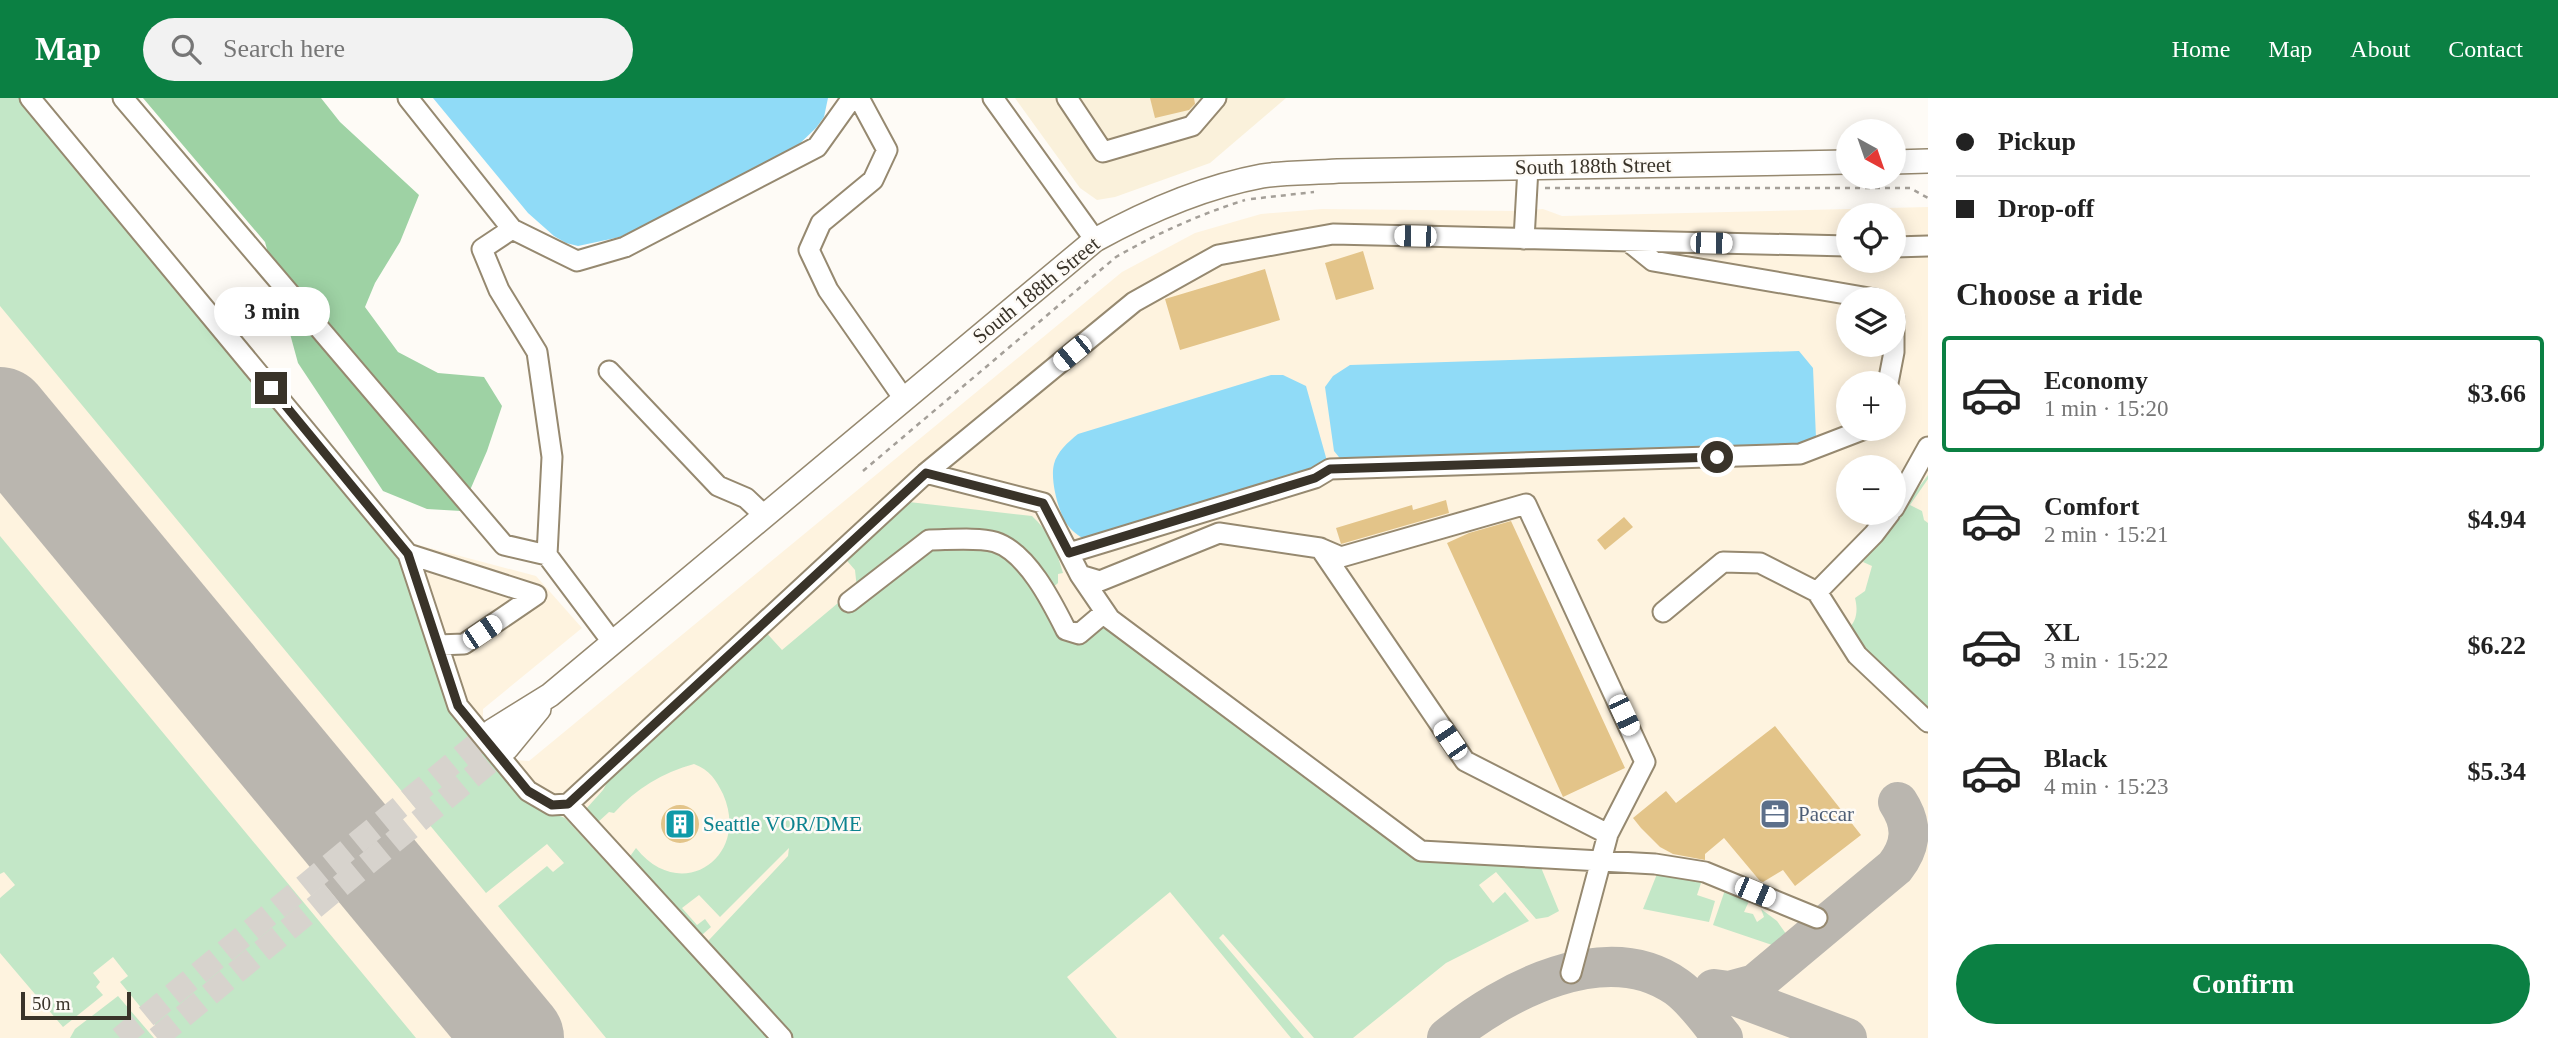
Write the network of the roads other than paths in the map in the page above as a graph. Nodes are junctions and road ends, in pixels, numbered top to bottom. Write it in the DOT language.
graph roads {
  1 [pos="30,98"];
  2 [pos="122,98"];
  3 [pos="408,98"];
  4 [pos="852,98"];
  5 [pos="859,98"];
  6 [pos="993,98"];
  7 [pos="1067,98"];
  8 [pos="1216,98"];
  9 [pos="1928,161"];
  10 [pos="1836,162"];
  11 [pos="1906,162"];
  12 [pos="1528,168"];
  13 [pos="512,229"];
  14 [pos="1524,239"];
  15 [pos="1095,240"];
  16 [pos="1629,241"];
  17 [pos="1836,246"];
  18 [pos="1928,246"];
  19 [pos="1906,247"];
  20 [pos="1836,292"];
  21 [pos="609,371"];
  22 [pos="904,399"];
  23 [pos="1836,440"];
  24 [pos="1928,451"];
  25 [pos="926,473"];
  26 [pos="1906,488"];
  27 [pos="765,516"];
  28 [pos="1881,525"];
  29 [pos="1320,548"];
  30 [pos="1069,553"];
  31 [pos="408,554"];
  32 [pos="547,555"];
  33 [pos="1080,575"];
  34 [pos="1816,592"];
  35 [pos="849,602"];
  36 [pos="1105,612"];
  37 [pos="1663,612"];
  38 [pos="613,643"];
  39 [pos="438,645"];
  40 [pos="1928,722"];
  41 [pos="499,740"];
  42 [pos="568,804"];
  43 [pos="1608,834"];
  44 [pos="1601,861"];
  45 [pos="1817,918"];
  46 [pos="1571,973"];
  47 [pos="782,1038"];
  1 -- 31 [label="street"];
  2 -- 32 [label="street"];
  3 -- 13 [label="street"];
  4 -- 13 [label="street"];
  5 -- 22 [label="street"];
  6 -- 15 [label="street"];
  7 -- 8 [label="street"];
  9 -- 11 [label="main road"];
  10 -- 12 [label="main road, South 188th Street"];
  12 -- 14 [label="street"];
  12 -- 15 [label="main road, South 188th Street"];
  13 -- 32 [label="street"];
  14 -- 16 [label="street"];
  14 -- 25 [label="street"];
  15 -- 22 [label="main road, South 188th Street"];
  16 -- 17 [label="street"];
  16 -- 20 [label="street"];
  18 -- 19 [label="street"];
  21 -- 27 [label="street"];
  22 -- 27 [label="main road, South 188th Street"];
  23 -- 30 [label="street"];
  24 -- 26 [label="street"];
  25 -- 30 [label="street"];
  25 -- 42 [label="street"];
  27 -- 38 [label="main road, South 188th Street"];
  28 -- 34 [label="street"];
  29 -- 33 [label="street"];
  29 -- 43 [label="street"];
  29 -- 43 [label="street"];
  30 -- 33 [label="street"];
  31 -- 39 [label="street"];
  31 -- 39 [label="street"];
  32 -- 38 [label="street"];
  33 -- 36 [label="street"];
  34 -- 37 [label="street"];
  34 -- 40 [label="street"];
  35 -- 36 [label="street"];
  36 -- 44 [label="street"];
  38 -- 41 [label="main road, South 188th Street"];
  39 -- 42 [label="street"];
  42 -- 47 [label="street"];
  43 -- 44 [label="street"];
  44 -- 45 [label="street"];
  44 -- 46 [label="street"];
}
